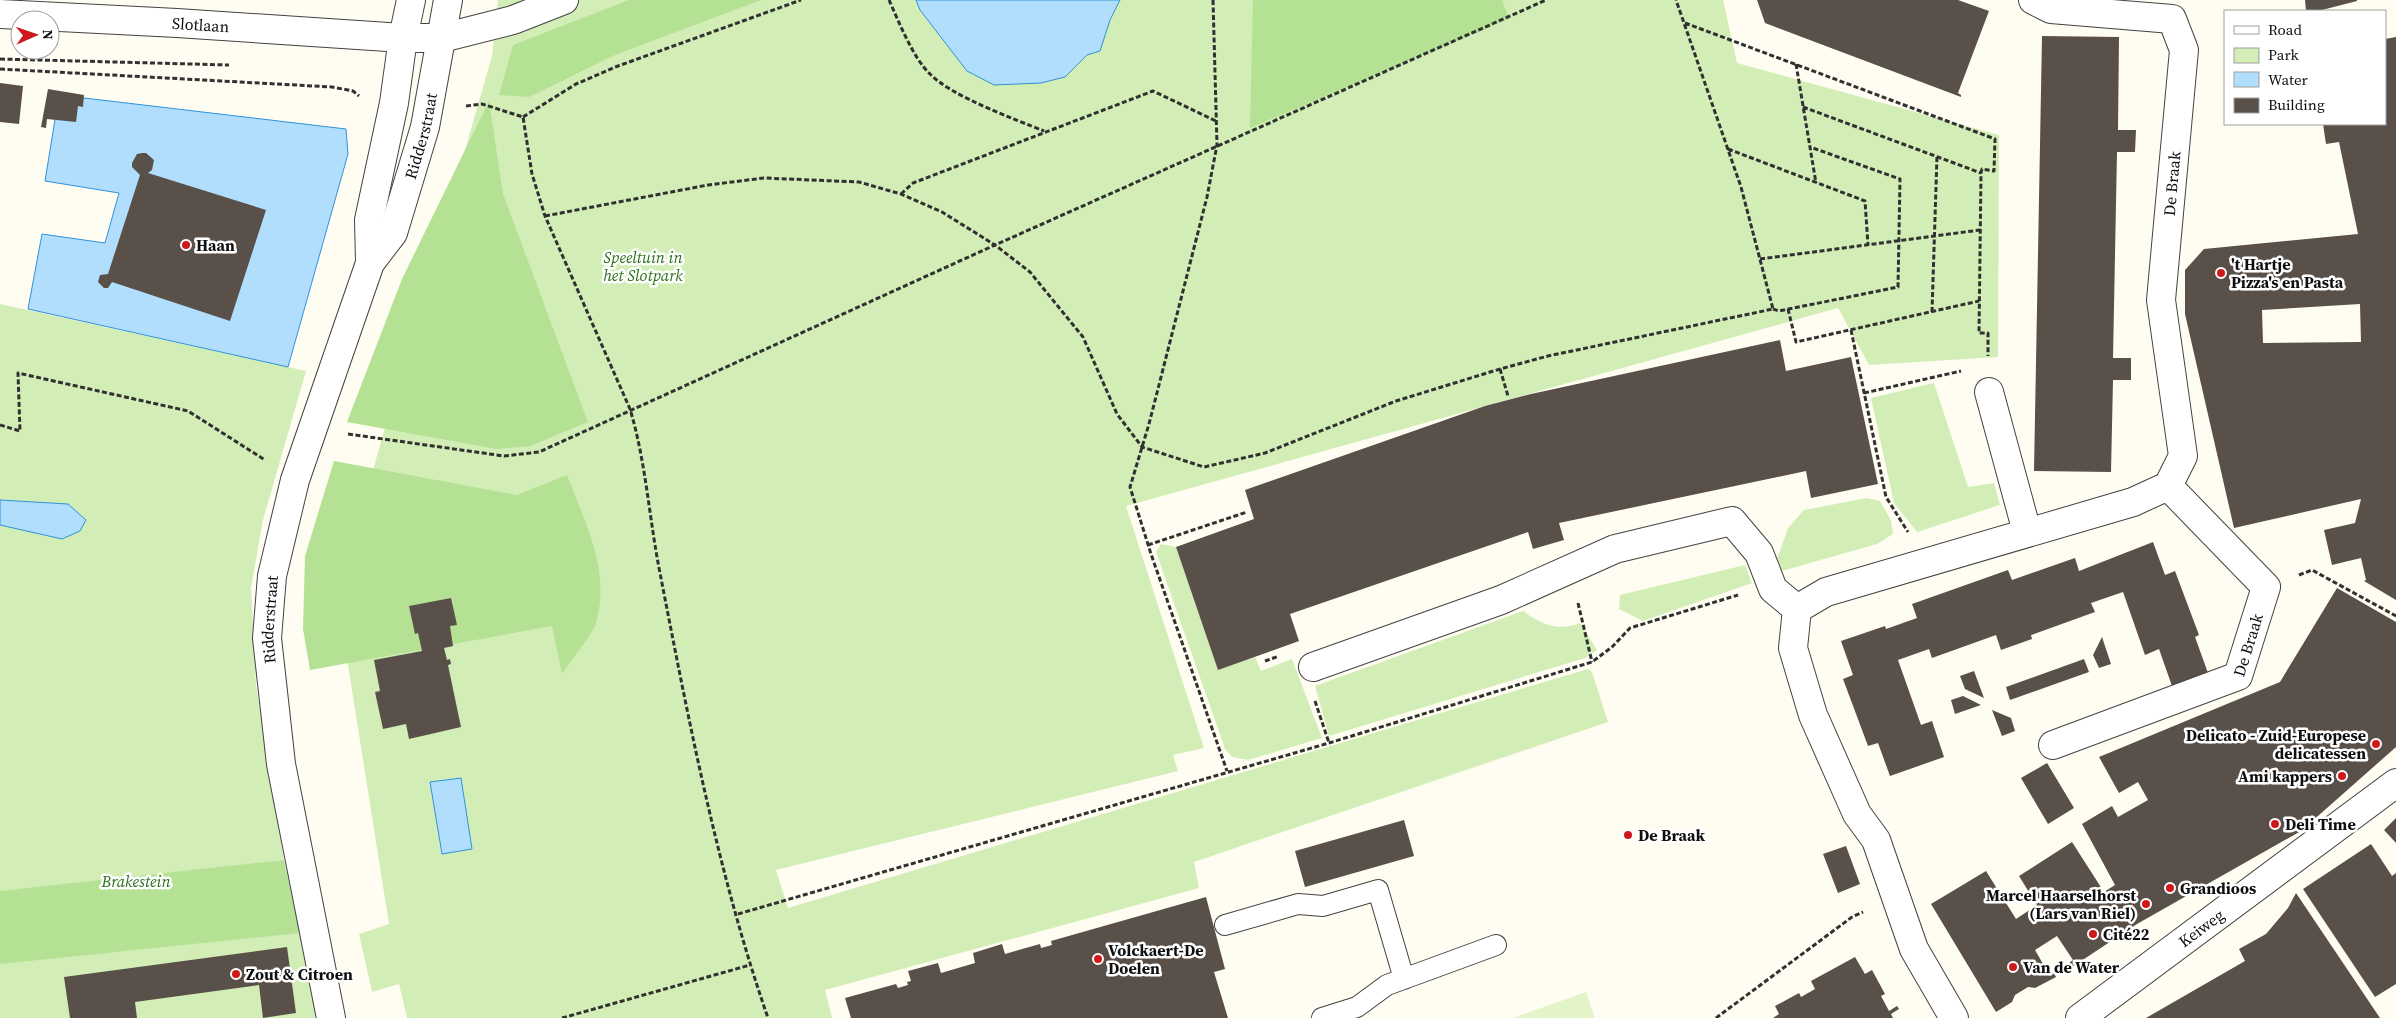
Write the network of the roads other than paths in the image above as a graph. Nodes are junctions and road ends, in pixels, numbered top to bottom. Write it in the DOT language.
graph roads {
  1 [pos="412,0"];
  2 [pos="448,0"];
  3 [pos="564,0"];
  4 [pos="2033,0"];
  5 [pos="0,14"];
  6 [pos="403,38"];
  7 [pos="442,38"];
  8 [pos="370,263"];
  9 [pos="1989,392"];
  10 [pos="2168,486"];
  11 [pos="2027,532"];
  12 [pos="1797,608"];
  13 [pos="1313,667"];
  14 [pos="2053,745"];
  15 [pos="2396,784"];
  16 [pos="1225,925"];
  17 [pos="1496,945"];
  18 [pos="1404,979"];
  19 [pos="331,1018"];
  20 [pos="1322,1018"];
  21 [pos="1954,1018"];
  22 [pos="2080,1018"];
  1 -- 6 [label="street, Ridderstraat"];
  2 -- 7 [label="street, Ridderstraat"];
  3 -- 7 [label="street"];
  4 -- 10 [label="street, De Braak"];
  5 -- 6 [label="street, Slotlaan"];
  6 -- 7 [label="street, Slotlaan"];
  6 -- 8 [label="street, Ridderstraat"];
  7 -- 8 [label="street, Ridderstraat"];
  8 -- 19 [label="street, Ridderstraat"];
  9 -- 11 [label="street"];
  10 -- 11 [label="street"];
  10 -- 14 [label="street, De Braak"];
  11 -- 12 [label="street"];
  12 -- 13 [label="street"];
  12 -- 21 [label="street"];
  15 -- 22 [label="street, Keiweg"];
  16 -- 18 [label="lane"];
  17 -- 18 [label="lane"];
  18 -- 20 [label="lane"];
}
